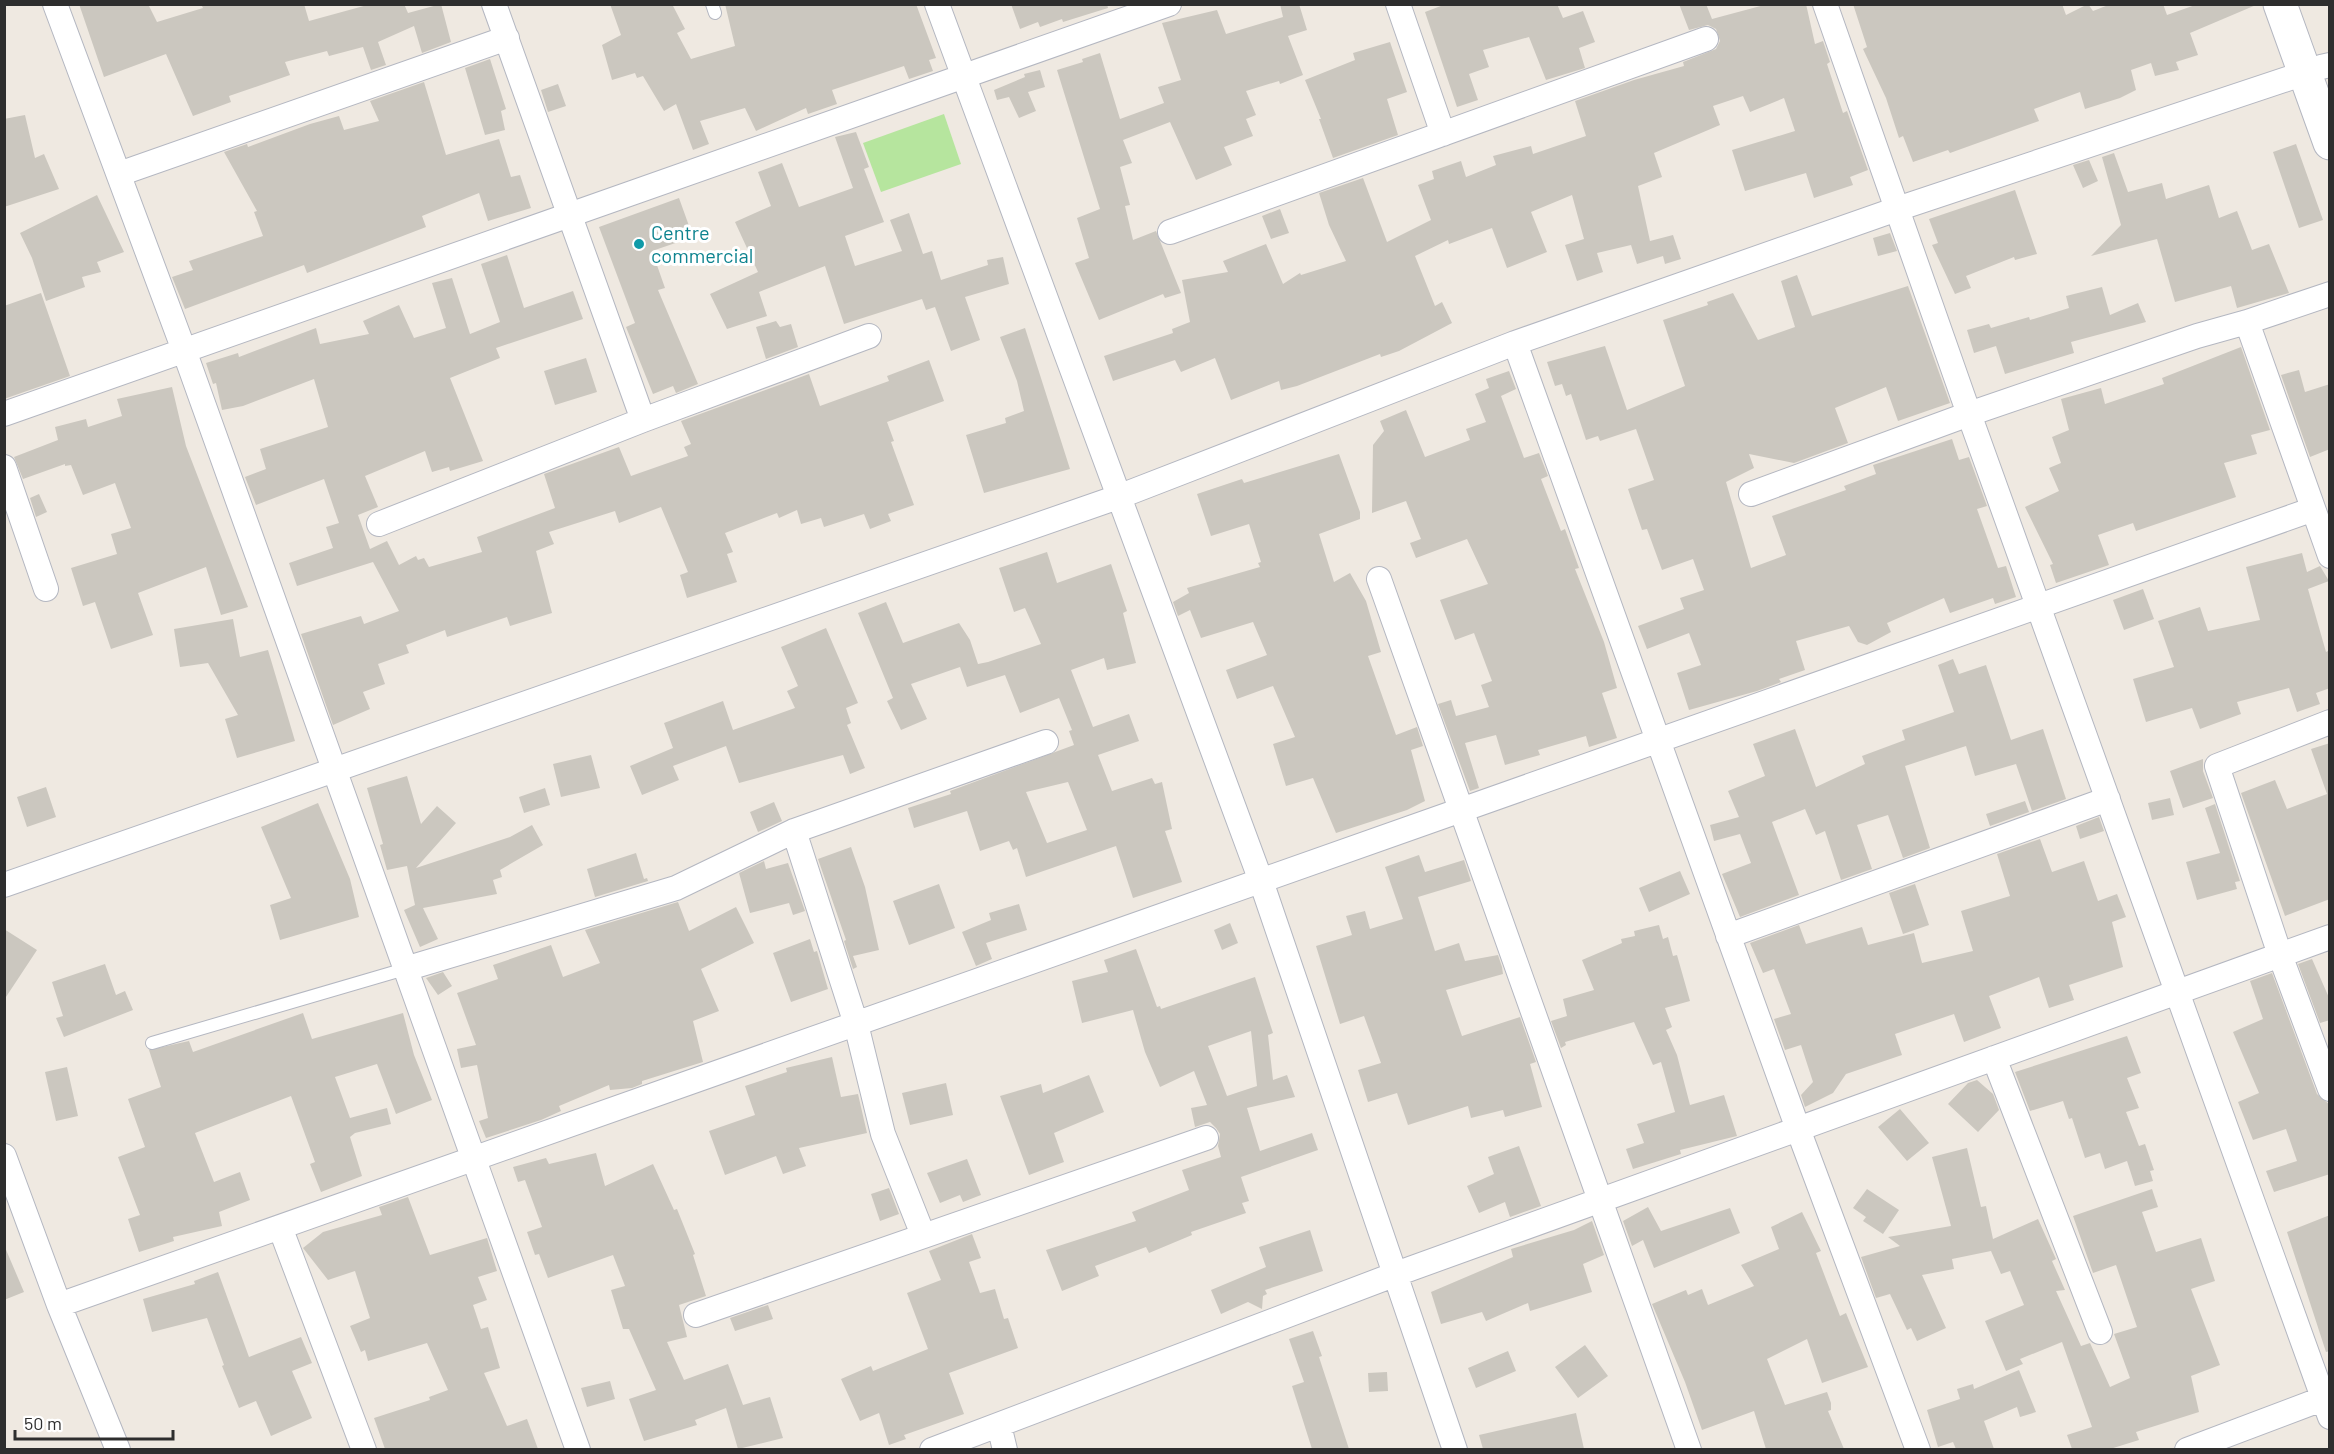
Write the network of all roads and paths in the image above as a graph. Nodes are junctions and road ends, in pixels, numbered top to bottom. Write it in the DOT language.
graph roads {
  1 [pos="55,4"];
  2 [pos="495,4"];
  3 [pos="938,4"];
  4 [pos="1169,4"];
  5 [pos="1398,4"];
  6 [pos="1825,4"];
  7 [pos="2280,4"];
  8 [pos="2299,4"];
  9 [pos="507,38"];
  10 [pos="1706,39"];
  11 [pos="2321,74"];
  12 [pos="962,76"];
  13 [pos="1443,134"];
  14 [pos="2330,142"];
  15 [pos="119,174"];
  16 [pos="1897,209"];
  17 [pos="570,214"];
  18 [pos="1170,232"];
  19 [pos="2330,294"];
  20 [pos="2247,322"];
  21 [pos="869,336"];
  22 [pos="1515,343"];
  23 [pos="185,353"];
  24 [pos="4,414"];
  25 [pos="1969,414"];
  26 [pos="643,420"];
  27 [pos="4,467"];
  28 [pos="1751,494"];
  29 [pos="1118,497"];
  30 [pos="2311,510"];
  31 [pos="379,524"];
  32 [pos="2330,556"];
  33 [pos="1379,579"];
  34 [pos="46,589"];
  35 [pos="2038,607"];
  36 [pos="2330,722"];
  37 [pos="1658,741"];
  38 [pos="1046,742"];
  39 [pos="333,770"];
  40 [pos="2108,800"];
  41 [pos="1462,810"];
  42 [pos="794,831"];
  43 [pos="1262,881"];
  44 [pos="4,885"];
  45 [pos="1728,936"];
  46 [pos="2330,937"];
  47 [pos="2280,955"];
  48 [pos="405,969"];
  49 [pos="2177,992"];
  50 [pos="856,1023"];
  51 [pos="152,1043"];
  52 [pos="1994,1058"];
  53 [pos="2330,1089"];
  54 [pos="1798,1129"];
  55 [pos="1206,1137"];
  56 [pos="4,1156"];
  57 [pos="473,1158"];
  58 [pos="1601,1202"];
  59 [pos="280,1227"];
  60 [pos="923,1235"];
  61 [pos="1396,1274"];
  62 [pos="59,1305"];
  63 [pos="696,1315"];
  64 [pos="2100,1332"];
  65 [pos="2327,1404"];
  66 [pos="999,1425"];
  67 [pos="118,1449"];
  68 [pos="364,1449"];
  69 [pos="578,1449"];
  70 [pos="932,1449"];
  71 [pos="1005,1449"];
  72 [pos="1455,1449"];
  73 [pos="1689,1449"];
  74 [pos="1918,1449"];
  75 [pos="2187,1449"];
  1 -- 15 [label="street"];
  2 -- 9 [label="street"];
  3 -- 12 [label="street"];
  4 -- 12 [label="street"];
  5 -- 13 [label="street"];
  6 -- 16 [label="street"];
  7 -- 11 [label="main road"];
  8 -- 11 [label="main road"];
  9 -- 15 [label="street"];
  9 -- 17 [label="street"];
  10 -- 13 [label="street"];
  11 -- 14 [label="main road"];
  11 -- 16 [label="street"];
  12 -- 17 [label="street"];
  12 -- 29 [label="street"];
  13 -- 18 [label="street"];
  15 -- 23 [label="street"];
  16 -- 22 [label="street"];
  16 -- 25 [label="street"];
  17 -- 23 [label="street"];
  17 -- 26 [label="street"];
  19 -- 20 [label="street"];
  20 -- 25 [label="street"];
  20 -- 30 [label="street"];
  21 -- 26 [label="street"];
  22 -- 29 [label="street"];
  22 -- 37 [label="street"];
  23 -- 24 [label="street"];
  23 -- 39 [label="street"];
  25 -- 28 [label="street"];
  25 -- 35 [label="street"];
  26 -- 31 [label="street"];
  27 -- 34 [label="street"];
  29 -- 39 [label="street"];
  29 -- 43 [label="street"];
  30 -- 32 [label="street"];
  30 -- 35 [label="street"];
  33 -- 41 [label="street"];
  35 -- 37 [label="street"];
  35 -- 40 [label="street"];
  36 -- 47 [label="street"];
  37 -- 41 [label="street"];
  37 -- 45 [label="street"];
  38 -- 42 [label="street"];
  39 -- 44 [label="street"];
  39 -- 48 [label="street"];
  40 -- 45 [label="street"];
  40 -- 49 [label="street"];
  41 -- 43 [label="street"];
  41 -- 58 [label="street"];
  42 -- 48 [label="street"];
  42 -- 50 [label="street"];
  43 -- 50 [label="street"];
  43 -- 61 [label="street"];
  45 -- 54 [label="street"];
  46 -- 47 [label="street"];
  47 -- 49 [label="street"];
  47 -- 53 [label="street"];
  48 -- 51 [label="lane"];
  48 -- 57 [label="street"];
  49 -- 52 [label="street"];
  49 -- 65 [label="street"];
  50 -- 57 [label="street"];
  50 -- 60 [label="street"];
  52 -- 54 [label="street"];
  52 -- 64 [label="street"];
  54 -- 58 [label="street"];
  54 -- 74 [label="street"];
  55 -- 60 [label="street"];
  56 -- 62 [label="street"];
  57 -- 59 [label="street"];
  57 -- 69 [label="street"];
  58 -- 61 [label="street"];
  58 -- 73 [label="street"];
  59 -- 62 [label="street"];
  59 -- 68 [label="street"];
  60 -- 63 [label="street"];
  61 -- 66 [label="street"];
  61 -- 72 [label="street"];
  62 -- 67 [label="street"];
  65 -- 75 [label="street"];
  66 -- 70 [label="street"];
  66 -- 71 [label="street"];
}
